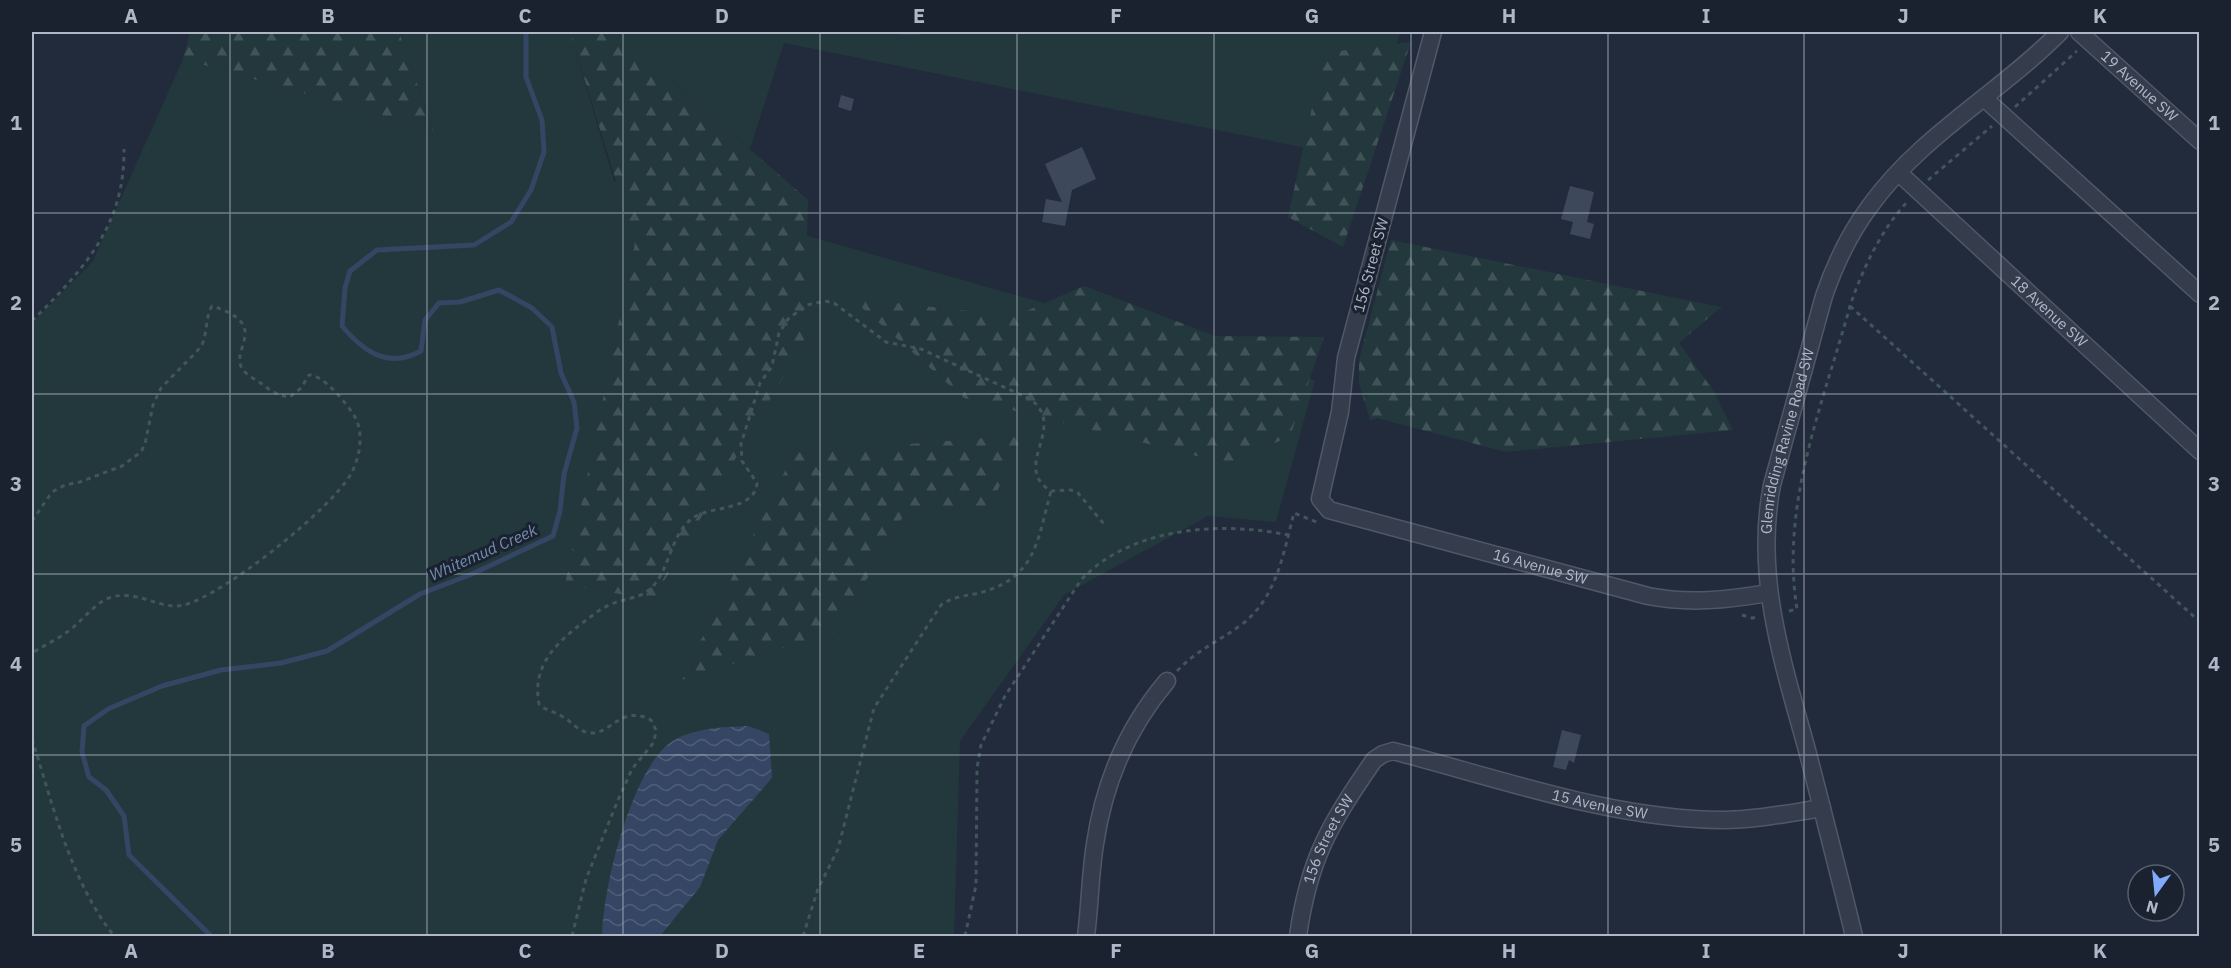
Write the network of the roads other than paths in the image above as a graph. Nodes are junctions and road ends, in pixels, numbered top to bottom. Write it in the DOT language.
graph roads {
  1 [pos="1433,32"];
  2 [pos="2060,32"];
  3 [pos="2079,32"];
  4 [pos="1984,98"];
  5 [pos="2199,141"];
  6 [pos="1899,173"];
  7 [pos="2199,294"];
  8 [pos="2199,451"];
  9 [pos="1320,500"];
  10 [pos="1768,593"];
  11 [pos="1167,681"];
  12 [pos="1383,754"];
  13 [pos="1822,808"];
  14 [pos="1086,936"];
  15 [pos="1298,936"];
  16 [pos="1854,936"];
  1 -- 9 [label="street, 156 Street SW"];
  2 -- 4 [label="street, Glenridding Ravine Road SW"];
  3 -- 5 [label="street, 19 Avenue SW"];
  4 -- 6 [label="street, Glenridding Ravine Road SW"];
  4 -- 7 [label="street"];
  6 -- 8 [label="street, 18 Avenue SW"];
  6 -- 10 [label="street, Glenridding Ravine Road SW"];
  9 -- 10 [label="street, 16 Avenue SW"];
  10 -- 13 [label="street, Glenridding Ravine Road SW"];
  11 -- 14 [label="street"];
  12 -- 13 [label="street, 15 Avenue SW"];
  12 -- 15 [label="street, 156 Street SW"];
  13 -- 16 [label="street, Glenridding Ravine Road SW"];
}
